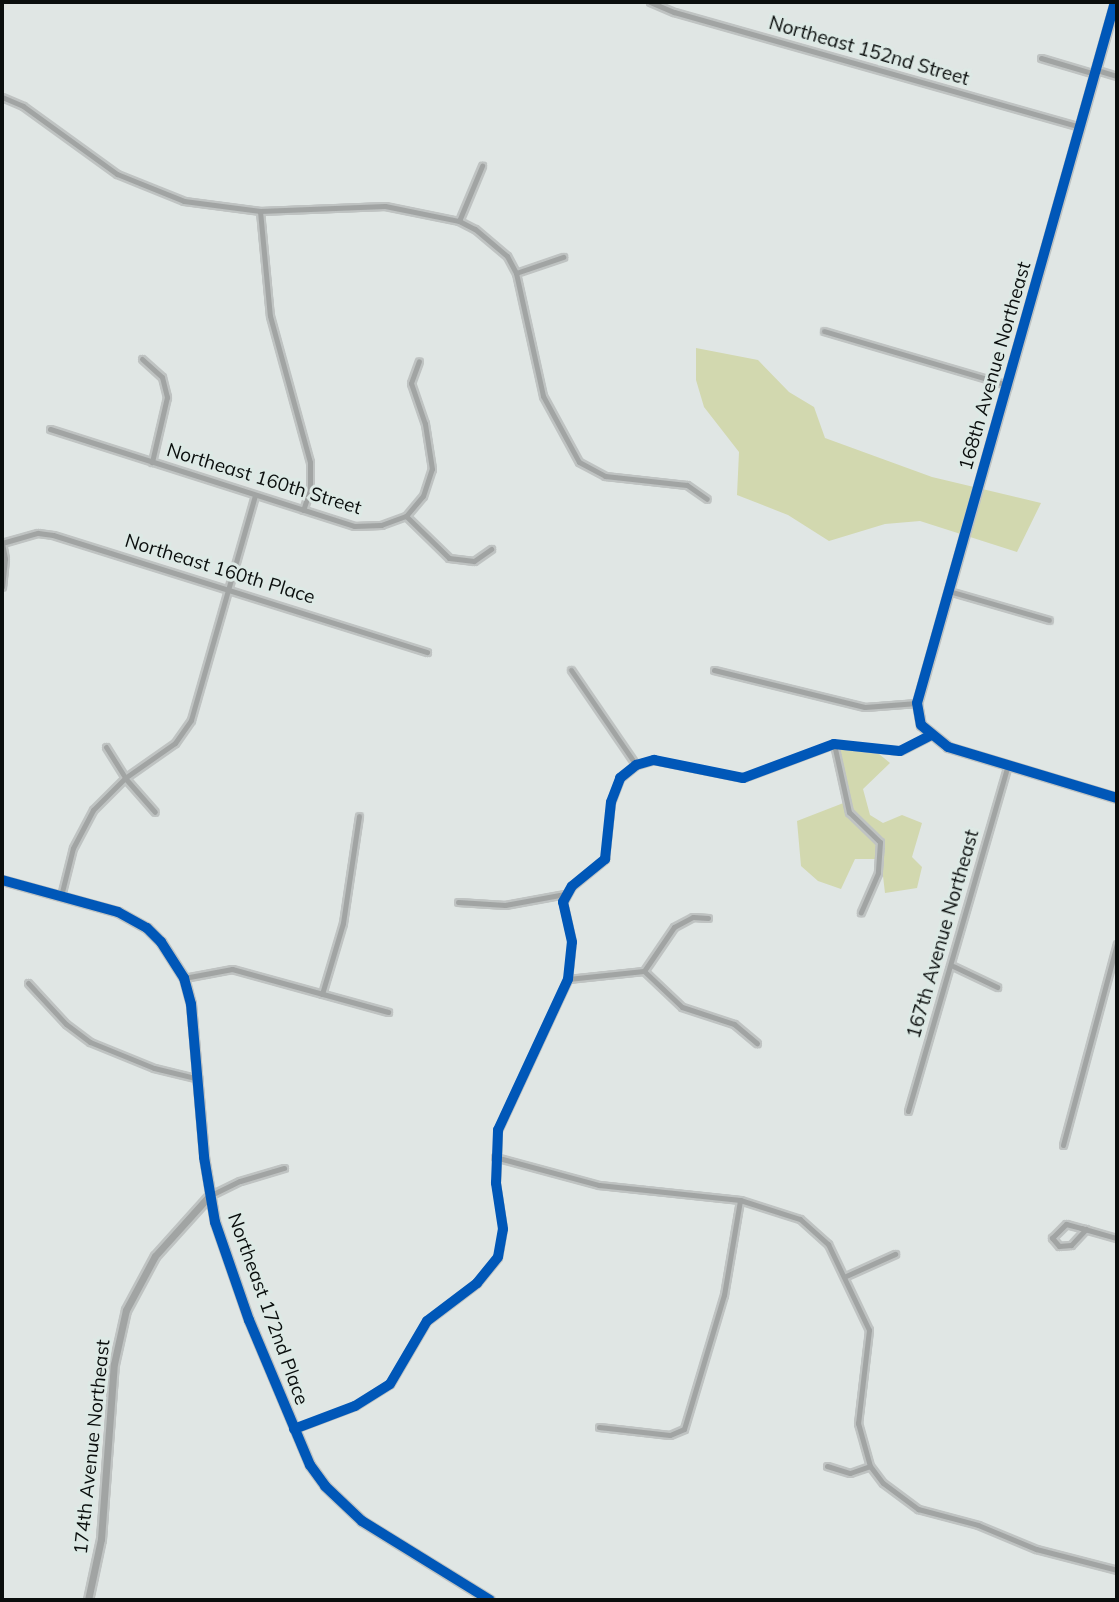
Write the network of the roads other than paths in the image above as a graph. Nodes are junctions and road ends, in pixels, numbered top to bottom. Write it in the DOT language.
graph roads {
  1 [pos="650,2"];
  2 [pos="1115,2"];
  3 [pos="1041,58"];
  4 [pos="1096,72"];
  5 [pos="1117,76"];
  6 [pos="2,97"];
  7 [pos="1080,127"];
  8 [pos="482,166"];
  9 [pos="260,211"];
  10 [pos="459,221"];
  11 [pos="562,257"];
  12 [pos="516,273"];
  13 [pos="824,331"];
  14 [pos="142,359"];
  15 [pos="419,361"];
  16 [pos="1008,385"];
  17 [pos="50,429"];
  18 [pos="152,462"];
  19 [pos="255,496"];
  20 [pos="707,499"];
  21 [pos="303,510"];
  22 [pos="406,516"];
  23 [pos="2,543"];
  24 [pos="491,549"];
  25 [pos="2,587"];
  26 [pos="226,587"];
  27 [pos="949,591"];
  28 [pos="1049,620"];
  29 [pos="427,652"];
  30 [pos="570,670"];
  31 [pos="714,670"];
  32 [pos="916,703"];
  33 [pos="930,736"];
  34 [pos="834,744"];
  35 [pos="106,747"];
  36 [pos="636,765"];
  37 [pos="1008,765"];
  38 [pos="125,778"];
  39 [pos="1117,797"];
  40 [pos="155,812"];
  41 [pos="359,817"];
  42 [pos="2,880"];
  43 [pos="565,894"];
  44 [pos="61,896"];
  45 [pos="458,902"];
  46 [pos="861,912"];
  47 [pos="708,918"];
  48 [pos="1117,944"];
  49 [pos="953,966"];
  50 [pos="644,971"];
  51 [pos="184,978"];
  52 [pos="568,979"];
  53 [pos="28,983"];
  54 [pos="997,988"];
  55 [pos="322,993"];
  56 [pos="388,1013"];
  57 [pos="757,1043"];
  58 [pos="199,1079"];
  59 [pos="908,1111"];
  60 [pos="1063,1145"];
  61 [pos="495,1157"];
  62 [pos="284,1168"];
  63 [pos="209,1196"];
  64 [pos="740,1200"];
  65 [pos="1086,1229"];
  66 [pos="1117,1238"];
  67 [pos="895,1254"];
  68 [pos="846,1276"];
  69 [pos="598,1427"];
  70 [pos="294,1429"];
  71 [pos="827,1466"];
  72 [pos="870,1466"];
  73 [pos="1117,1570"];
  74 [pos="88,1600"];
  75 [pos="490,1600"];
  1 -- 7 [label="street, Northeast 152nd Street"];
  2 -- 4 [label="street, 168th Avenue Northeast"];
  3 -- 4 [label="street"];
  4 -- 5 [label="street"];
  4 -- 7 [label="street, 168th Avenue Northeast"];
  6 -- 9 [label="street"];
  7 -- 16 [label="street, 168th Avenue Northeast"];
  8 -- 10 [label="street"];
  9 -- 10 [label="street"];
  9 -- 21 [label="street"];
  10 -- 12 [label="street"];
  11 -- 12 [label="street"];
  12 -- 20 [label="street"];
  13 -- 16 [label="street"];
  14 -- 18 [label="street"];
  15 -- 22 [label="street"];
  16 -- 27 [label="street, 168th Avenue Northeast"];
  17 -- 18 [label="street, Northeast 160th Street"];
  18 -- 19 [label="street, Northeast 160th Street"];
  19 -- 21 [label="street, Northeast 160th Street"];
  19 -- 26 [label="street"];
  21 -- 22 [label="street, Northeast 160th Street"];
  22 -- 24 [label="street"];
  23 -- 25 [label="street"];
  23 -- 26 [label="street, Northeast 160th Place"];
  26 -- 29 [label="street, Northeast 160th Place"];
  26 -- 38 [label="street"];
  27 -- 28 [label="street"];
  27 -- 32 [label="street, 168th Avenue Northeast"];
  30 -- 36 [label="street"];
  31 -- 32 [label="street"];
  32 -- 33 [label="street"];
  33 -- 34 [label="street"];
  33 -- 37 [label="street"];
  34 -- 36 [label="street"];
  34 -- 46 [label="street"];
  35 -- 38 [label="street"];
  36 -- 43 [label="street"];
  37 -- 39 [label="street"];
  37 -- 49 [label="street, 167th Avenue Northeast"];
  38 -- 40 [label="street"];
  38 -- 44 [label="street"];
  41 -- 55 [label="street"];
  42 -- 44 [label="street"];
  43 -- 45 [label="street"];
  43 -- 52 [label="street"];
  44 -- 51 [label="street"];
  47 -- 50 [label="street"];
  48 -- 60 [label="street"];
  49 -- 54 [label="street"];
  49 -- 59 [label="street, 167th Avenue Northeast"];
  50 -- 52 [label="street"];
  50 -- 57 [label="street"];
  51 -- 55 [label="street"];
  51 -- 58 [label="street, Northeast 172nd Place"];
  52 -- 61 [label="street"];
  53 -- 58 [label="street"];
  55 -- 56 [label="street"];
  58 -- 63 [label="street, Northeast 172nd Place"];
  61 -- 64 [label="street"];
  61 -- 70 [label="street"];
  62 -- 63 [label="street, 174th Avenue Northeast"];
  63 -- 70 [label="street, Northeast 172nd Place"];
  63 -- 74 [label="street, 174th Avenue Northeast"];
  64 -- 68 [label="street"];
  64 -- 69 [label="street"];
  65 -- 65 [label="street"];
  65 -- 66 [label="street"];
  67 -- 68 [label="street"];
  68 -- 72 [label="street"];
  70 -- 75 [label="street, Northeast 172nd Place"];
  71 -- 72 [label="street"];
  72 -- 73 [label="street"];
}
